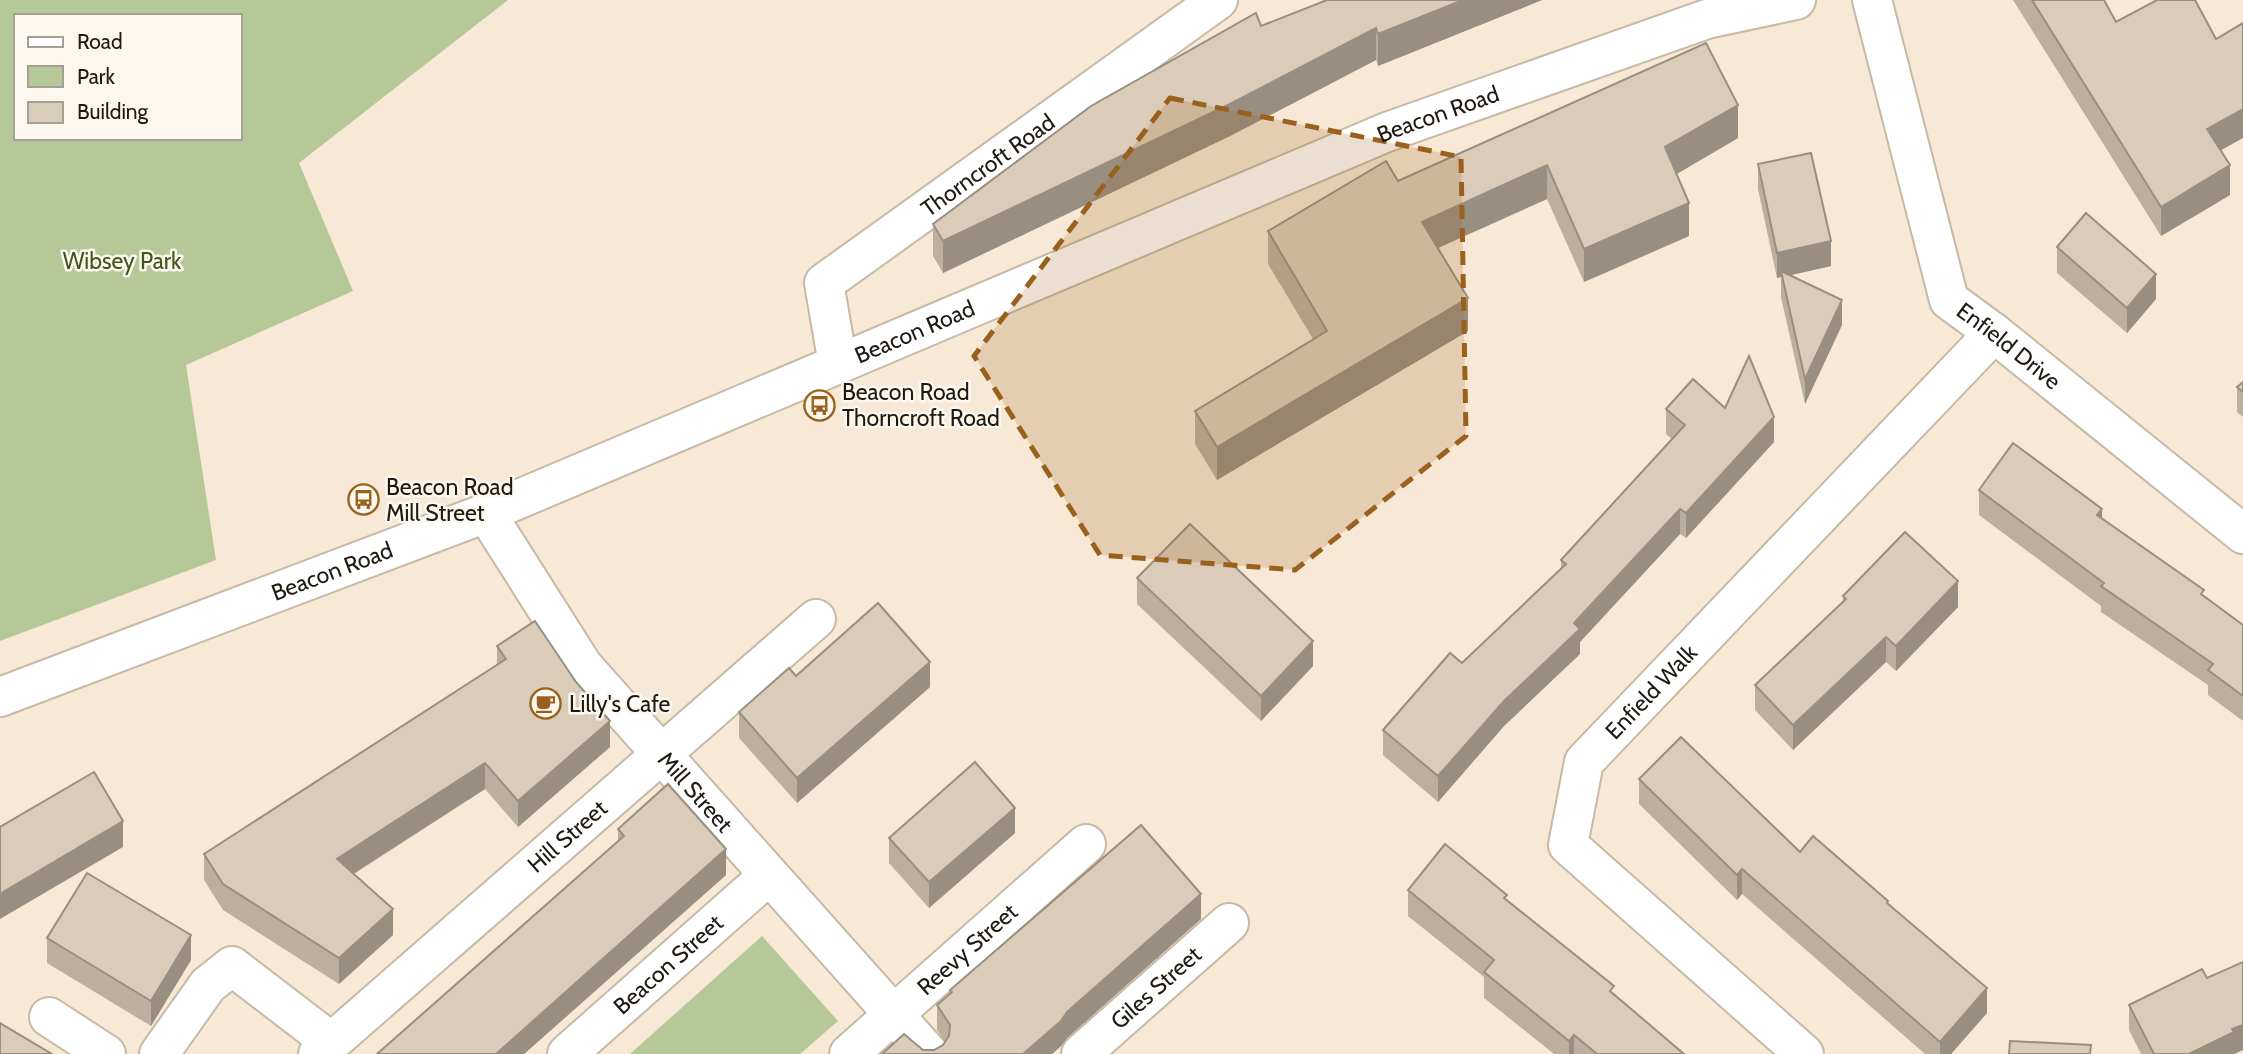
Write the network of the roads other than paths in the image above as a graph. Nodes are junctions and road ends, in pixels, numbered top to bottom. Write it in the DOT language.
graph roads {
  1 [pos="1217,0"];
  2 [pos="1796,0"];
  3 [pos="1872,0"];
  4 [pos="1994,333"];
  5 [pos="838,364"];
  6 [pos="486,513"];
  7 [pos="2243,534"];
  8 [pos="816,619"];
  9 [pos="0,697"];
  10 [pos="660,755"];
  11 [pos="1086,844"];
  12 [pos="768,876"];
  13 [pos="1229,923"];
  14 [pos="893,1015"];
  15 [pos="49,1017"];
  16 [pos="324,1048"];
  17 [pos="106,1054"];
  18 [pos="159,1054"];
  19 [pos="567,1054"];
  20 [pos="849,1054"];
  21 [pos="929,1054"];
  22 [pos="1081,1054"];
  23 [pos="1804,1054"];
  1 -- 5 [label="street, Thorncroft Road"];
  2 -- 5 [label="street, Beacon Road"];
  3 -- 4 [label="street, Enfield Drive"];
  4 -- 7 [label="street, Enfield Drive"];
  4 -- 23 [label="street, Enfield Walk"];
  5 -- 6 [label="street, Beacon Road"];
  6 -- 9 [label="street, Beacon Road"];
  6 -- 10 [label="street, Mill Street"];
  8 -- 10 [label="street, Hill Street"];
  10 -- 12 [label="street, Mill Street"];
  10 -- 16 [label="street, Hill Street"];
  11 -- 14 [label="street, Reevy Street"];
  12 -- 14 [label="street, Mill Street"];
  12 -- 19 [label="street, Beacon Street"];
  13 -- 22 [label="street, Giles Street"];
  14 -- 20 [label="street, Reevy Street"];
  14 -- 21 [label="street, Mill Street"];
  15 -- 17 [label="street"];
  16 -- 18 [label="street"];
}
